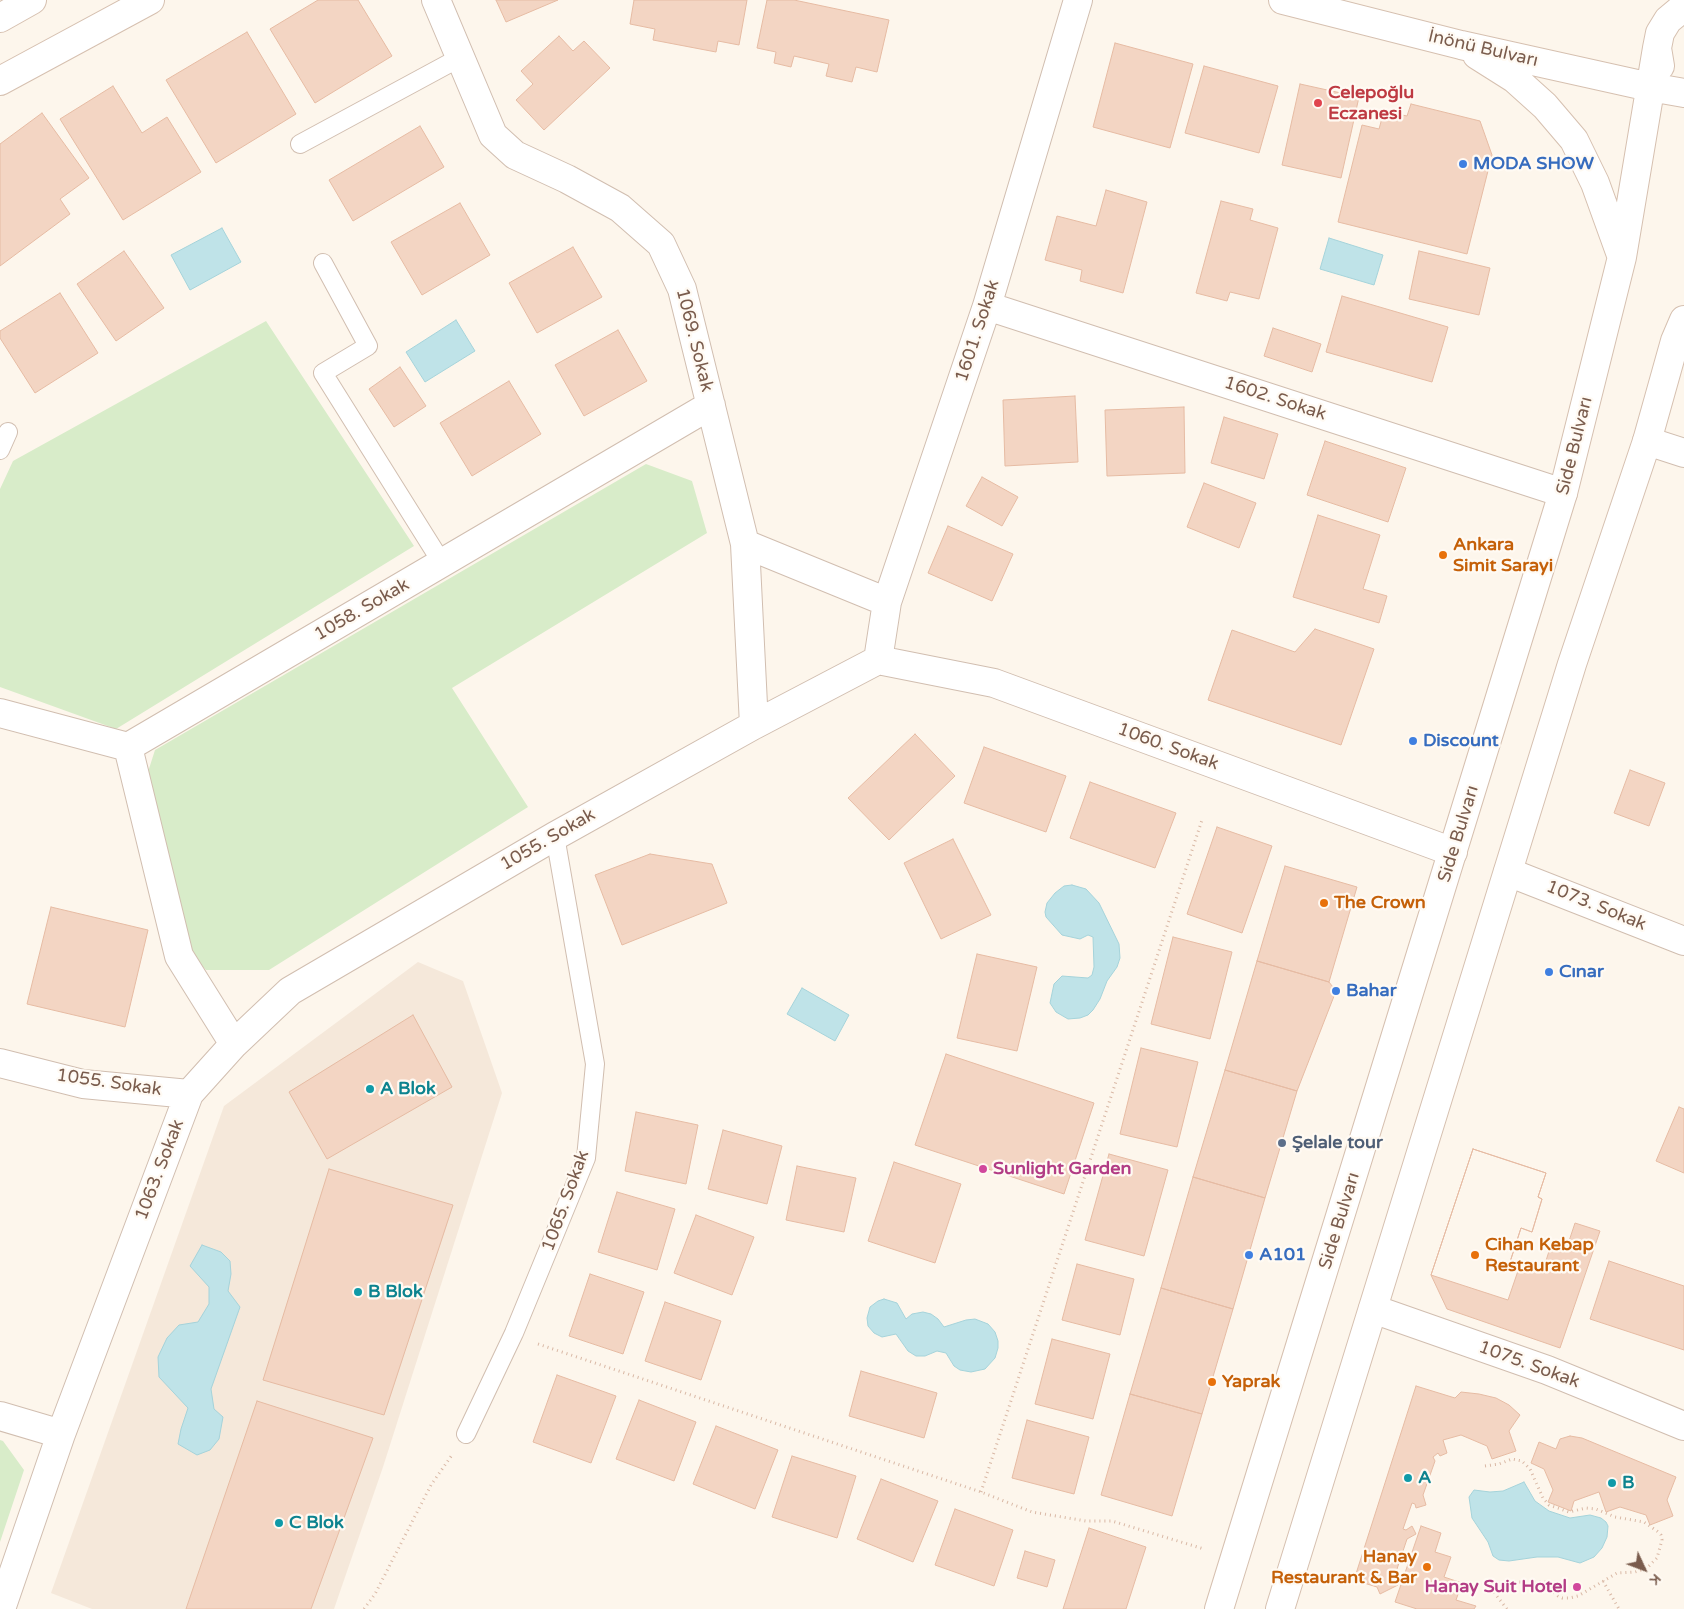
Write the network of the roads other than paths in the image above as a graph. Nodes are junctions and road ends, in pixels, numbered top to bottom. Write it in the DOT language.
graph roads {
  1 [pos="32,0"];
  2 [pos="150,0"];
  3 [pos="436,0"];
  4 [pos="1078,0"];
  5 [pos="1283,0"];
  6 [pos="1680,0"];
  7 [pos="1684,1"];
  8 [pos="1684,9"];
  9 [pos="0,18"];
  10 [pos="1461,45"];
  11 [pos="1657,48"];
  12 [pos="461,57"];
  13 [pos="0,81"];
  14 [pos="1650,87"];
  15 [pos="1684,92"];
  16 [pos="300,144"];
  17 [pos="1622,257"];
  18 [pos="323,263"];
  19 [pos="987,306"];
  20 [pos="1684,320"];
  21 [pos="711,406"];
  22 [pos="8,432"];
  23 [pos="1647,441"];
  24 [pos="0,450"];
  25 [pos="1684,453"];
  26 [pos="1563,493"];
  27 [pos="745,544"];
  28 [pos="442,563"];
  29 [pos="887,602"];
  30 [pos="878,660"];
  31 [pos="0,713"];
  32 [pos="754,725"];
  33 [pos="128,747"];
  34 [pos="554,836"];
  35 [pos="1453,852"];
  36 [pos="1508,872"];
  37 [pos="1684,941"];
  38 [pos="234,1044"];
  39 [pos="0,1063"];
  40 [pos="189,1094"];
  41 [pos="1373,1309"];
  42 [pos="0,1416"];
  43 [pos="1684,1426"];
  44 [pos="61,1434"];
  45 [pos="466,1434"];
  46 [pos="1,1609"];
  47 [pos="1219,1609"];
  48 [pos="1280,1609"];
  1 -- 9 [label="street"];
  2 -- 13 [label="street"];
  3 -- 12 [label="street, 1069. Sokak"];
  4 -- 19 [label="street, 1601. Sokak"];
  5 -- 10 [label="street, İnönü Bulvarı"];
  6 -- 7 [label="street"];
  8 -- 11 [label="street, Side Bulvarı"];
  10 -- 14 [label="street, İnönü Bulvarı"];
  10 -- 17 [label="street"];
  11 -- 14 [label="street, Side Bulvarı"];
  11 -- 15 [label="street"];
  12 -- 16 [label="lane"];
  12 -- 21 [label="street, 1069. Sokak"];
  14 -- 15 [label="street, İnönü Bulvarı"];
  14 -- 17 [label="street, Side Bulvarı"];
  17 -- 26 [label="street, Side Bulvarı"];
  18 -- 28 [label="lane"];
  19 -- 26 [label="street, 1602. Sokak"];
  19 -- 29 [label="street, 1601. Sokak"];
  20 -- 23 [label="street"];
  21 -- 27 [label="street, 1069. Sokak"];
  21 -- 28 [label="street, 1058. Sokak"];
  22 -- 24 [label="lane"];
  23 -- 25 [label="street"];
  23 -- 36 [label="street"];
  26 -- 35 [label="street, Side Bulvarı"];
  27 -- 29 [label="street"];
  27 -- 32 [label="street, 1069. Sokak"];
  28 -- 33 [label="street, 1058. Sokak"];
  29 -- 30 [label="street, 1601. Sokak"];
  30 -- 32 [label="street, 1055. Sokak"];
  30 -- 35 [label="street, 1060. Sokak"];
  31 -- 33 [label="street"];
  32 -- 34 [label="street, 1055. Sokak"];
  33 -- 38 [label="street"];
  34 -- 38 [label="street, 1055. Sokak"];
  34 -- 45 [label="lane, 1065. Sokak"];
  35 -- 47 [label="street, Side Bulvarı"];
  36 -- 37 [label="street, 1073. Sokak"];
  36 -- 41 [label="street"];
  38 -- 40 [label="street, 1063. Sokak"];
  39 -- 40 [label="street, 1055. Sokak"];
  40 -- 44 [label="street, 1063. Sokak"];
  41 -- 43 [label="street, 1075. Sokak"];
  41 -- 48 [label="street"];
  42 -- 44 [label="street"];
  44 -- 46 [label="street, 1063. Sokak"];
}
